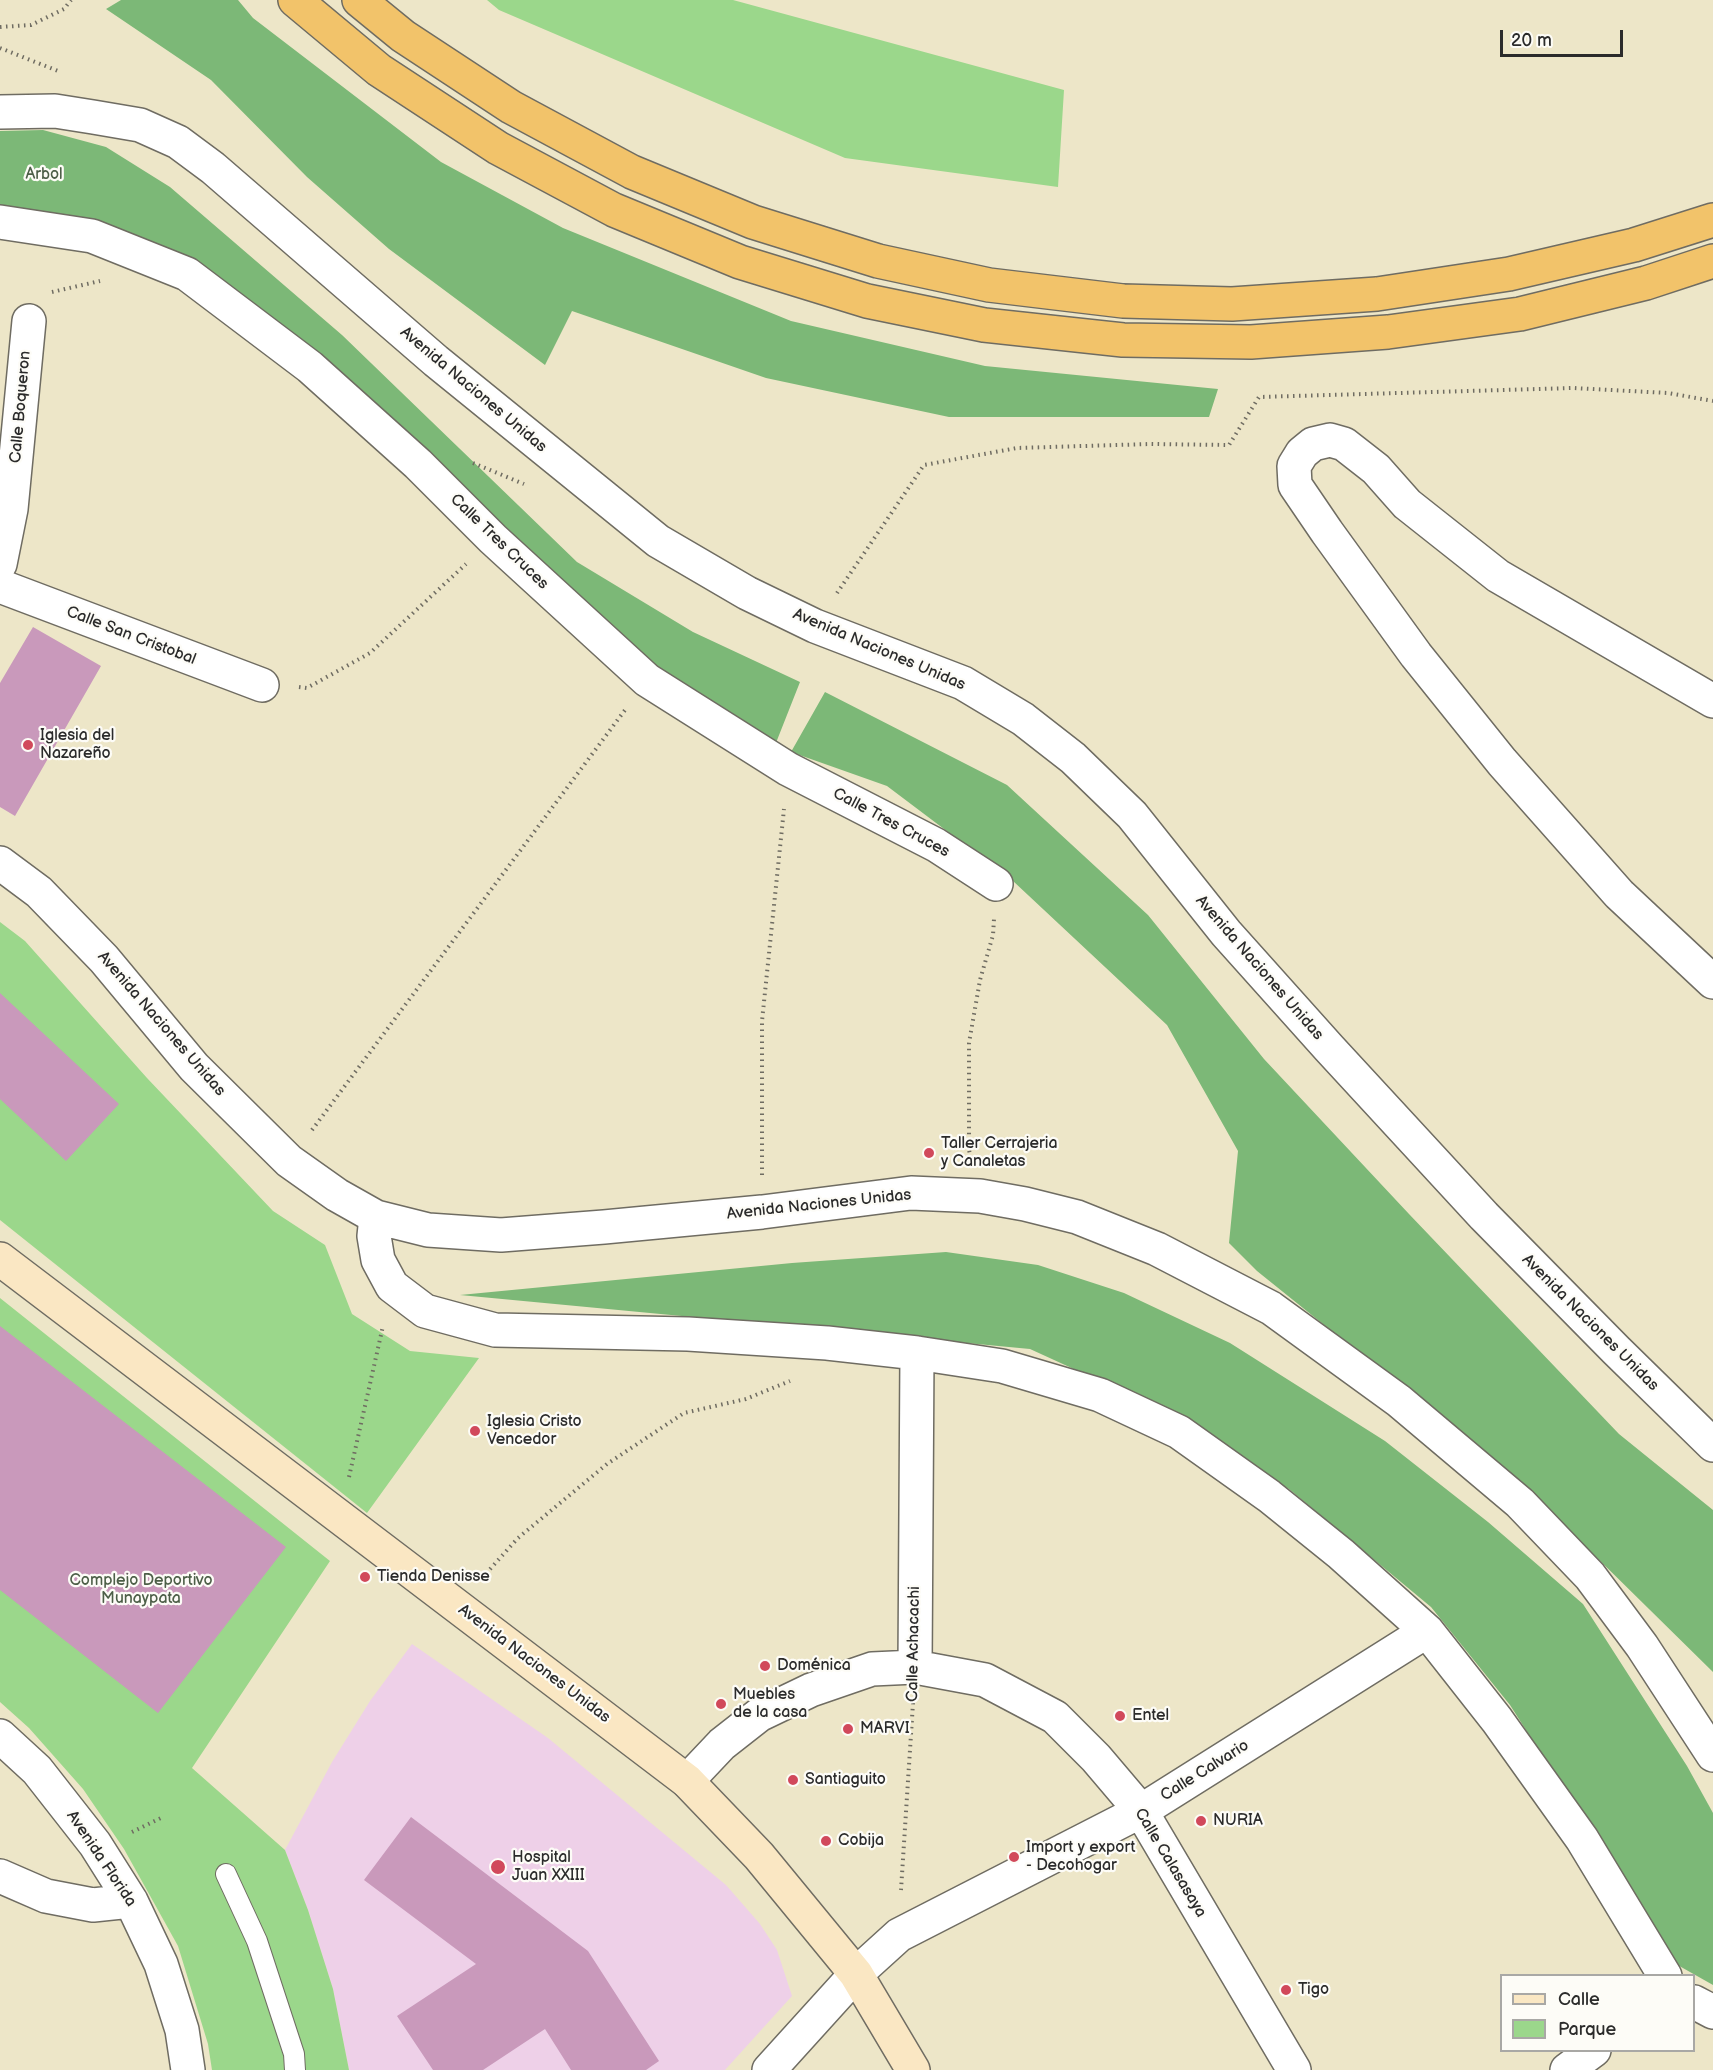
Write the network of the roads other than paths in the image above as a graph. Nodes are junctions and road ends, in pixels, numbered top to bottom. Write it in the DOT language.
graph roads {
  1 [pos="295,0"];
  2 [pos="359,0"];
  3 [pos="0,112"];
  4 [pos="1713,220"];
  5 [pos="0,222"];
  6 [pos="1713,261"];
  7 [pos="29,321"];
  8 [pos="0,564"];
  9 [pos="0,586"];
  10 [pos="262,685"];
  11 [pos="1713,701"];
  12 [pos="0,863"];
  13 [pos="996,884"];
  14 [pos="1713,982"];
  15 [pos="376,1217"];
  16 [pos="0,1259"];
  17 [pos="917,1353"];
  18 [pos="1713,1445"];
  19 [pos="1427,1631"];
  20 [pos="915,1667"];
  21 [pos="0,1736"];
  22 [pos="1713,1755"];
  23 [pos="687,1781"];
  24 [pos="1141,1811"];
  25 [pos="226,1874"];
  26 [pos="0,1876"];
  27 [pos="131,1901"];
  28 [pos="856,1974"];
  29 [pos="1664,1974"];
  30 [pos="1695,2003"];
  31 [pos="1713,2012"];
  32 [pos="1591,2052"];
  33 [pos="188,2070"];
  34 [pos="295,2070"];
  35 [pos="769,2070"];
  36 [pos="913,2070"];
  37 [pos="1294,2070"];
  38 [pos="1567,2070"];
  1 -- 6 [label="highway"];
  2 -- 4 [label="highway"];
  3 -- 18 [label="street, Avenida Naciones Unidas"];
  5 -- 13 [label="street, Calle Tres Cruces"];
  7 -- 8 [label="street, Calle Boqueron"];
  9 -- 10 [label="street, Calle San Cristobal"];
  11 -- 14 [label="street"];
  12 -- 15 [label="street, Avenida Naciones Unidas"];
  15 -- 17 [label="street"];
  15 -- 22 [label="street, Avenida Naciones Unidas"];
  16 -- 23 [label="street, Avenida Naciones Unidas"];
  17 -- 19 [label="street"];
  17 -- 20 [label="street, Calle Achacachi"];
  19 -- 24 [label="street, Calle Calvario"];
  19 -- 29 [label="street"];
  20 -- 23 [label="street, Calle Calasasaya"];
  20 -- 24 [label="street, Calle Calasasaya"];
  21 -- 27 [label="street, Avenida Florida"];
  23 -- 28 [label="street, Avenida Naciones Unidas"];
  24 -- 28 [label="street, Calle Calvario"];
  24 -- 37 [label="street, Calle Calasasaya"];
  25 -- 34 [label="lane"];
  26 -- 27 [label="street"];
  27 -- 33 [label="street, Avenida Florida"];
  28 -- 35 [label="street, Calle Calvario"];
  28 -- 36 [label="street, Avenida Naciones Unidas"];
  30 -- 31 [label="street"];
  32 -- 38 [label="street"];
}
